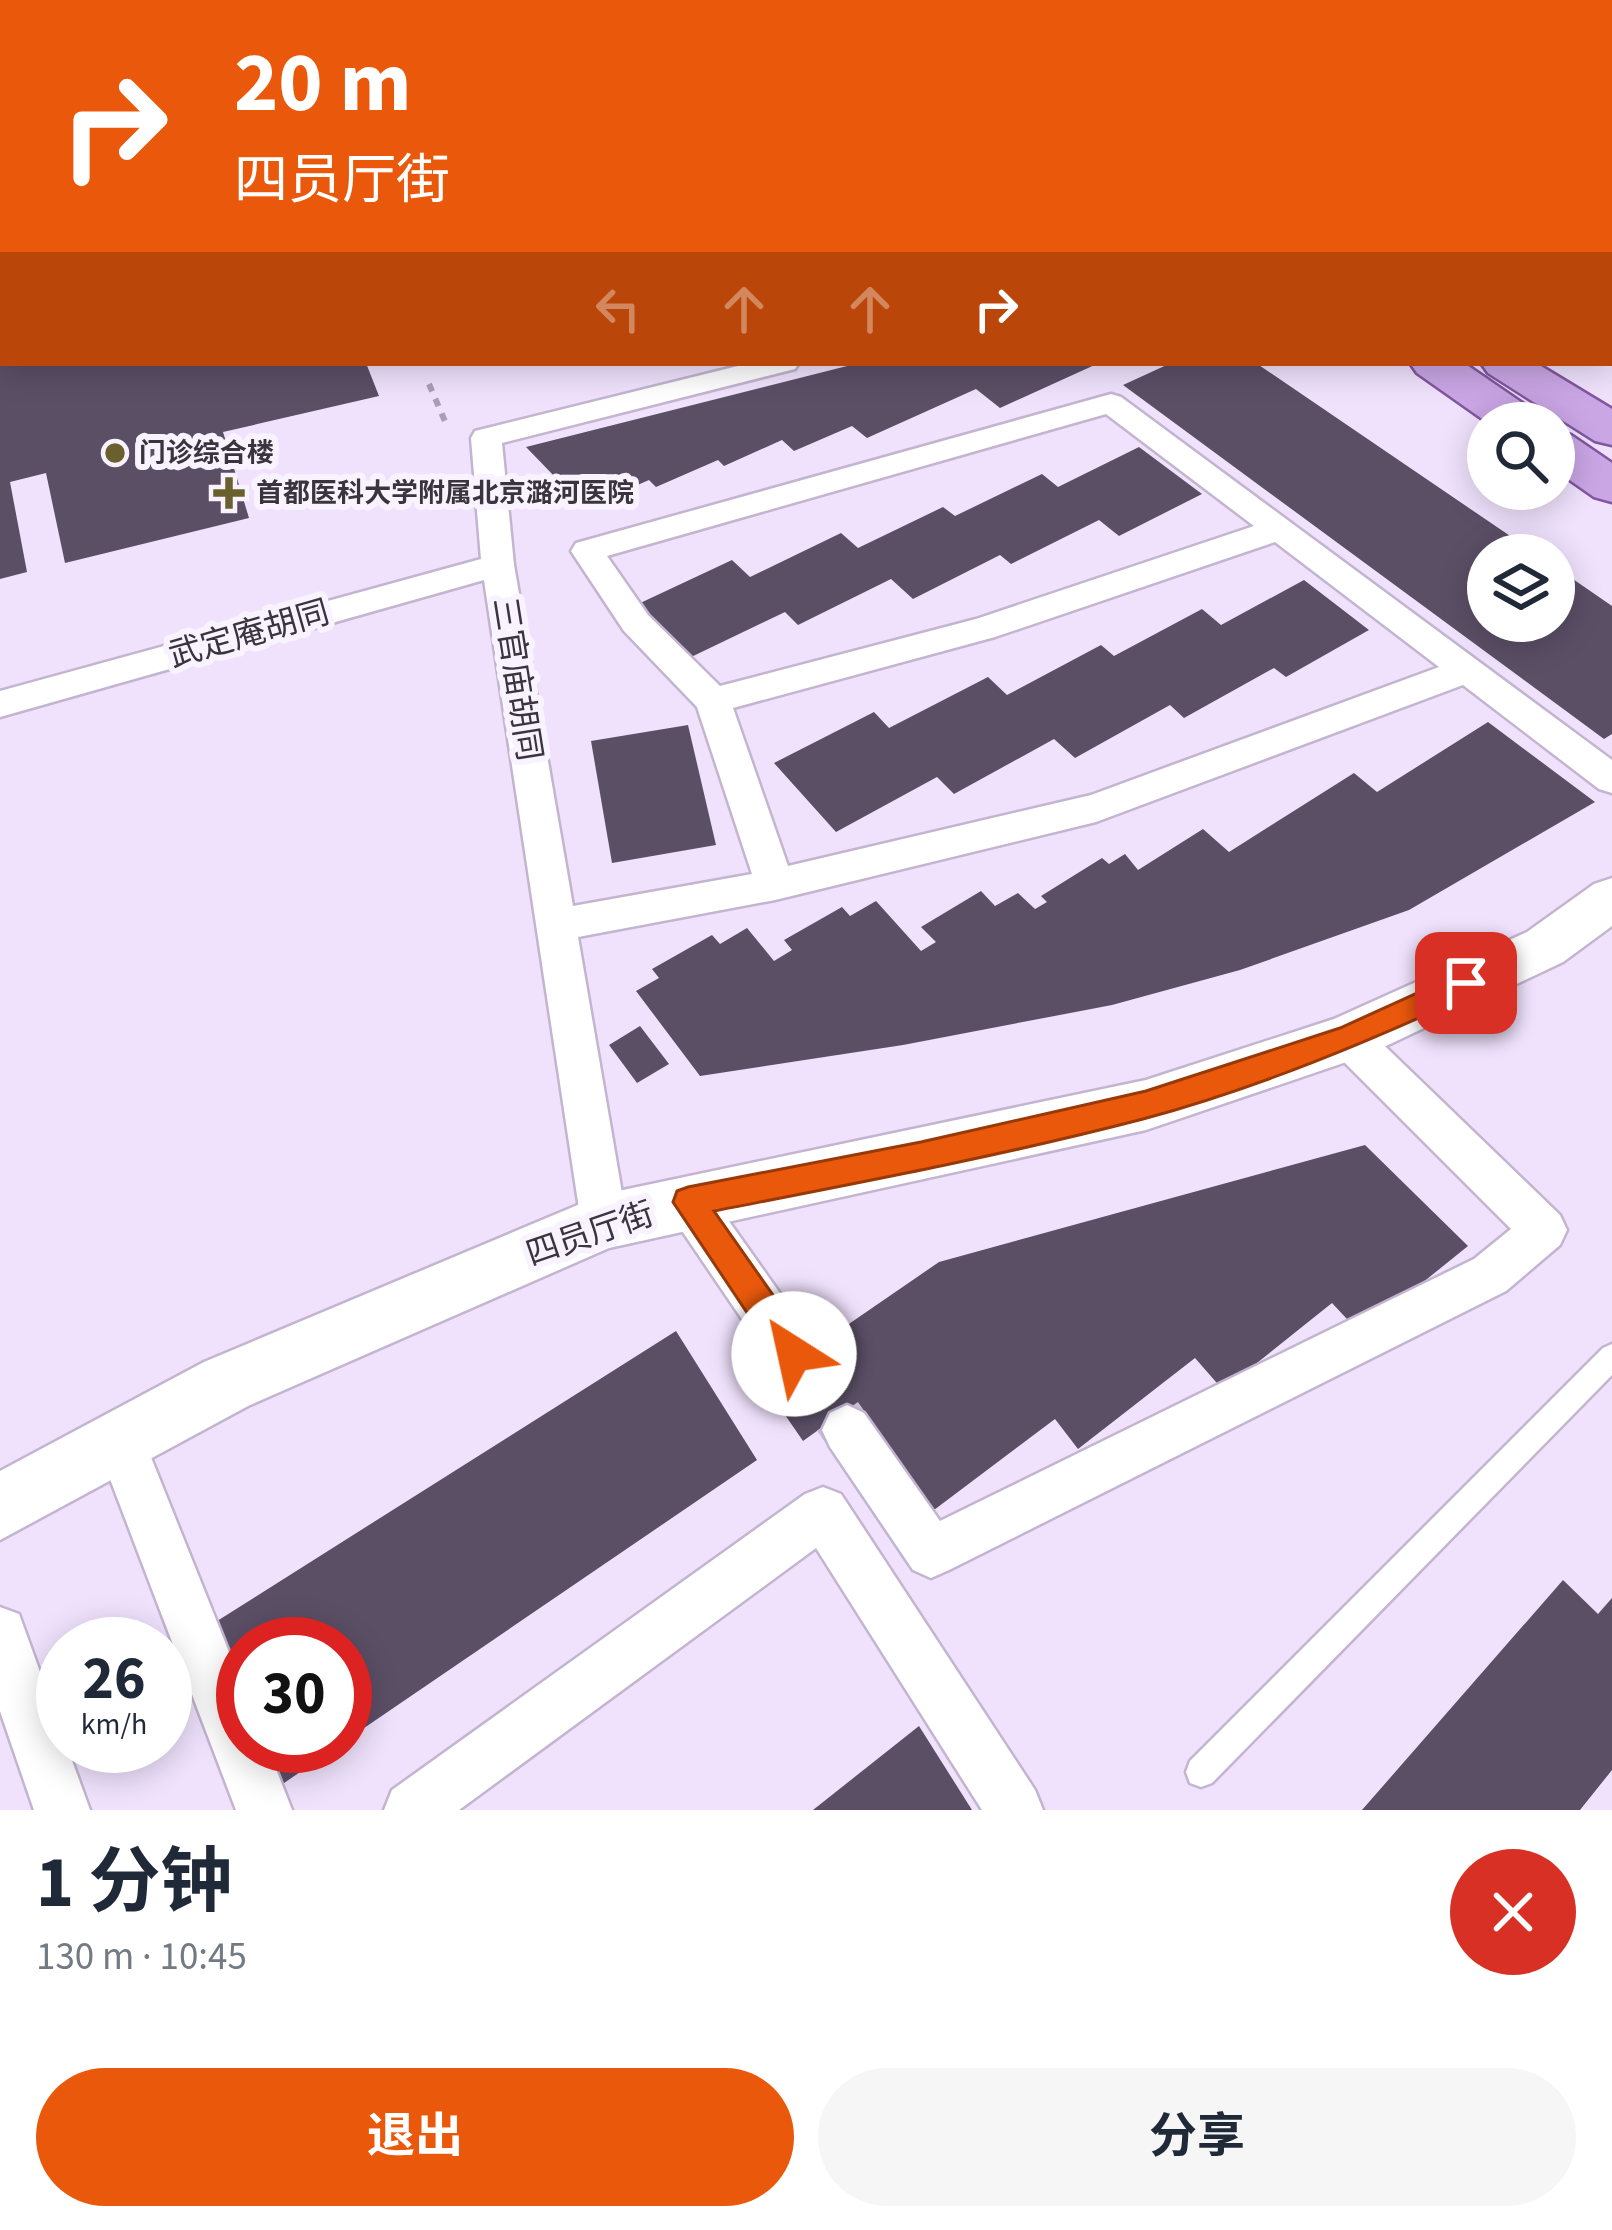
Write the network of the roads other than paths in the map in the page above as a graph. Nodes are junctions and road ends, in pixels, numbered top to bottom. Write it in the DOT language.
graph roads {
  1 [pos="773,366"];
  2 [pos="1437,366"];
  3 [pos="1509,366"];
  4 [pos="1490,402"];
  5 [pos="1612,430"];
  6 [pos="1575,460"];
  7 [pos="1612,486"];
  8 [pos="1279,529"];
  9 [pos="498,565"];
  10 [pos="1467,670"];
  11 [pos="713,701"];
  12 [pos="0,704"];
  13 [pos="1612,779"];
  14 [pos="775,885"];
  15 [pos="1612,898"];
  16 [pos="556,925"];
  17 [pos="1348,1038"];
  18 [pos="688,1202"];
  19 [pos="604,1222"];
  20 [pos="794,1354"];
  21 [pos="1612,1357"];
  22 [pos="847,1430"];
  23 [pos="121,1442"];
  24 [pos="0,1507"];
  25 [pos="0,1633"];
  26 [pos="1201,1772"];
  27 [pos="62,1810"];
  28 [pos="264,1810"];
  29 [pos="412,1810"];
  30 [pos="1015,1810"];
  1 -- 9 [label="street, 三官庙胡同"];
  2 -- 4 [label="main road"];
  3 -- 5 [label="main road"];
  6 -- 7 [label="main road"];
  8 -- 10 [label="street"];
  8 -- 11 [label="street"];
  8 -- 11 [label="street"];
  9 -- 12 [label="street, 武定庵胡同"];
  9 -- 16 [label="street, 三官庙胡同"];
  10 -- 13 [label="street"];
  10 -- 14 [label="street"];
  11 -- 14 [label="street"];
  14 -- 16 [label="street"];
  15 -- 17 [label="street, 四员厅街"];
  16 -- 19 [label="street, 三官庙胡同"];
  17 -- 18 [label="street, 四员厅街"];
  17 -- 22 [label="street"];
  18 -- 19 [label="street, 四员厅街"];
  18 -- 20 [label="street"];
  19 -- 23 [label="street, 四员厅街"];
  21 -- 26 [label="lane"];
  23 -- 24 [label="street, 四员厅街"];
  23 -- 28 [label="street"];
  25 -- 27 [label="street"];
  29 -- 30 [label="street"];
}
